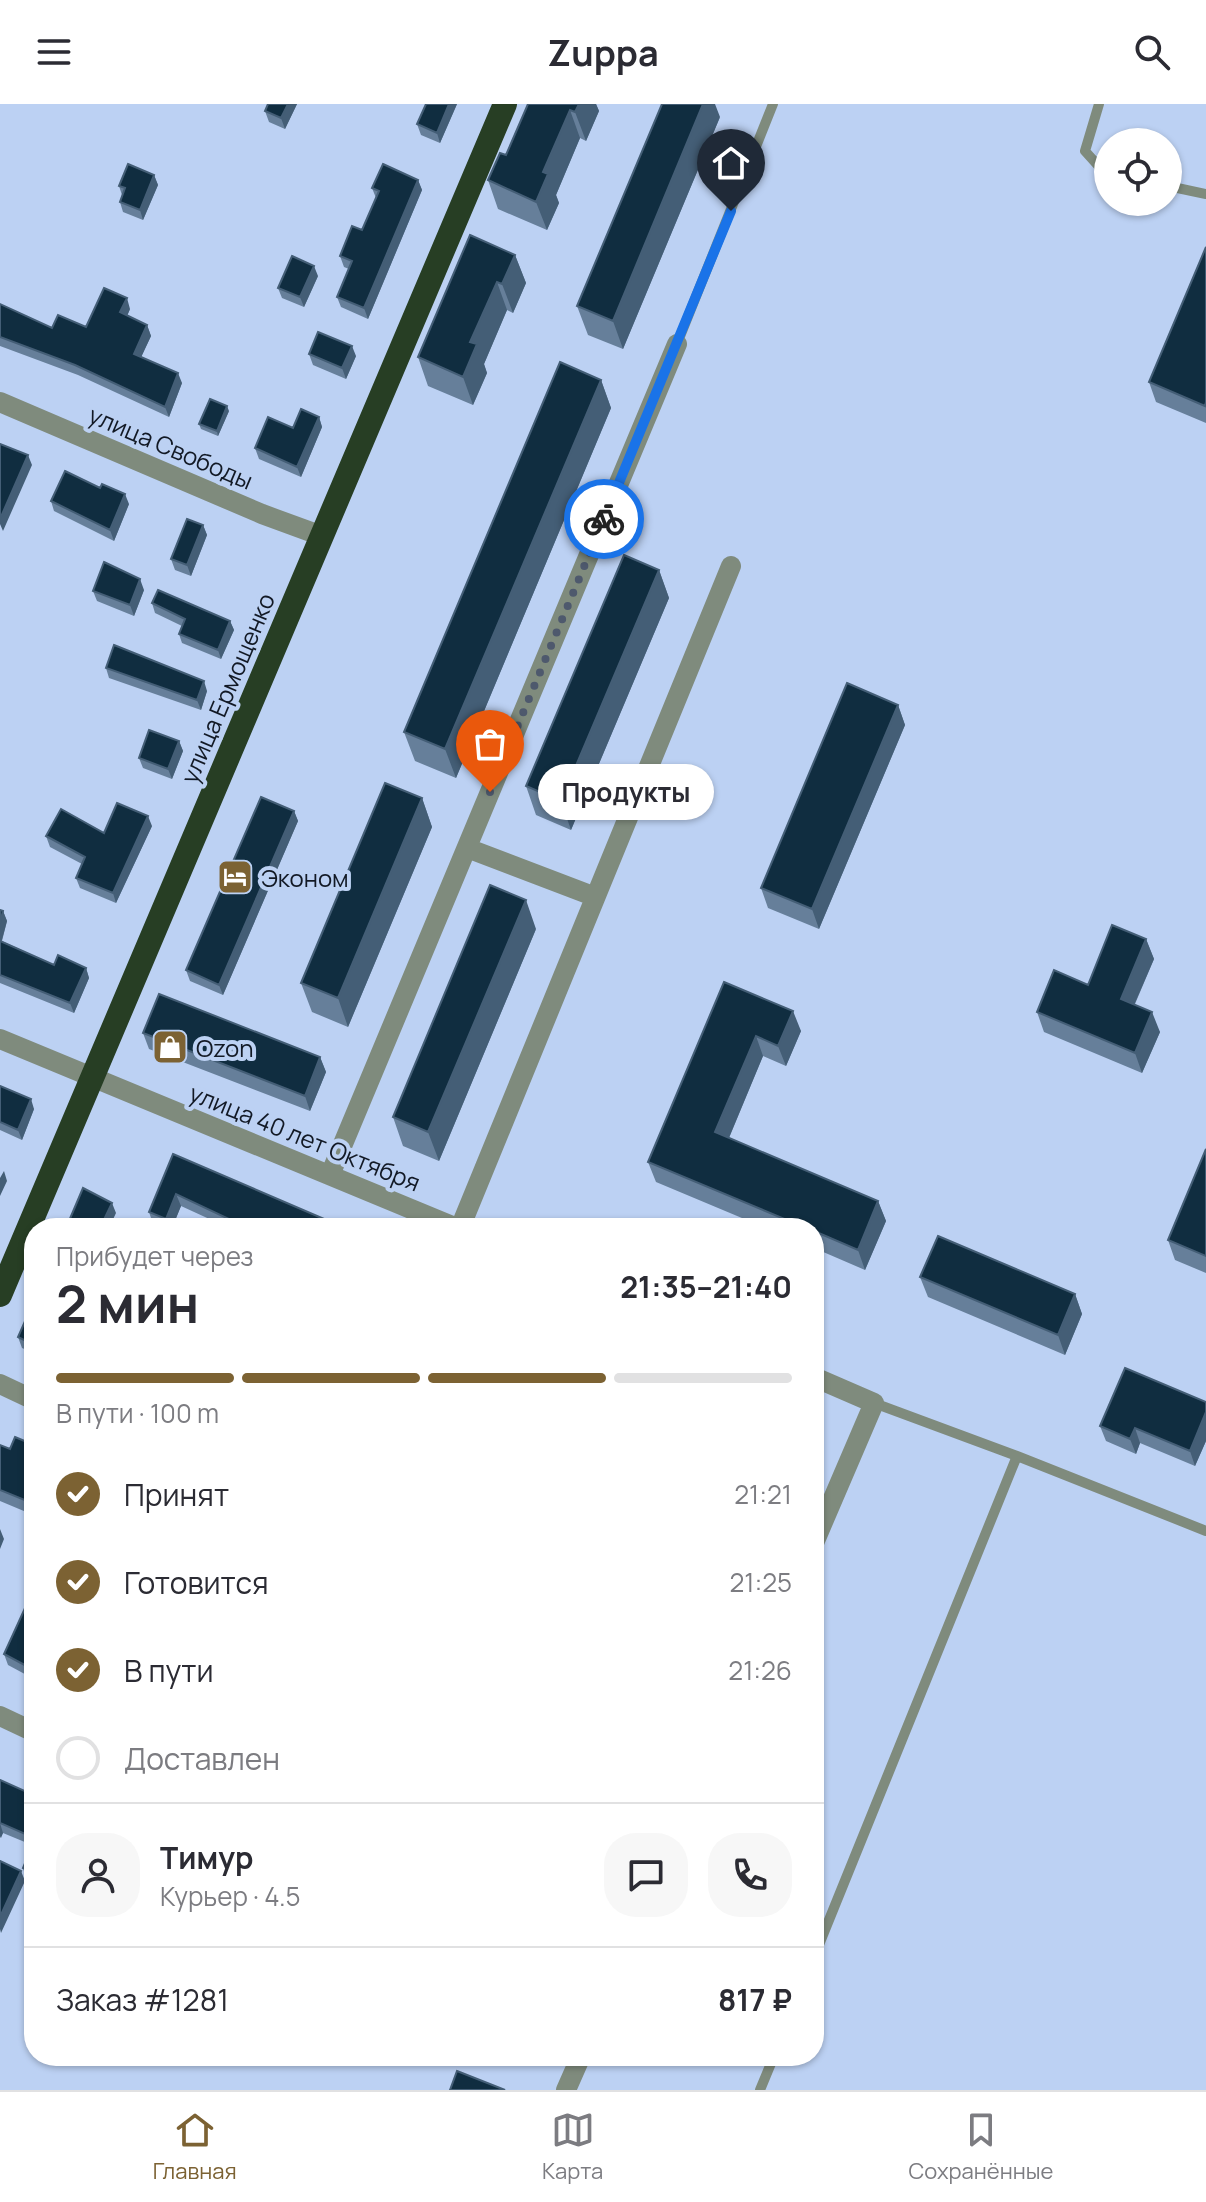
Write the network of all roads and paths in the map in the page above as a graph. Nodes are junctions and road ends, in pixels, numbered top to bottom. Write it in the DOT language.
graph roads {
  1 [pos="505,104"];
  2 [pos="773,104"];
  3 [pos="1099,104"];
  4 [pos="1094,159"];
  5 [pos="1182,189"];
  6 [pos="1206,194"];
  7 [pos="677,344"];
  8 [pos="0,402"];
  9 [pos="322,536"];
  10 [pos="731,566"];
  11 [pos="467,848"];
  12 [pos="593,896"];
  13 [pos="0,1039"];
  14 [pos="92,1077"];
  15 [pos="330,1175"];
  16 [pos="32,1218"];
  17 [pos="435,1218"];
  18 [pos="463,1218"];
  19 [pos="24,1238"];
  20 [pos="0,1295"];
  21 [pos="824,1381"];
  22 [pos="0,1384"];
  23 [pos="24,1395"];
  24 [pos="874,1403"];
  25 [pos="1017,1456"];
  26 [pos="1206,1518"];
  27 [pos="824,1520"];
  28 [pos="1204,1530"];
  29 [pos="0,1716"];
  30 [pos="24,1727"];
  31 [pos="824,1932"];
  32 [pos="577,2066"];
  33 [pos="770,2066"];
  34 [pos="566,2090"];
  35 [pos="760,2090"];
  1 -- 9 [label="highway, улица Ермощенко"];
  2 -- 7 [label="lane"];
  3 -- 4 [label="lane"];
  5 -- 6 [label="lane"];
  7 -- 11 [label="street"];
  8 -- 9 [label="street, улица Свободы"];
  9 -- 14 [label="highway, улица Ермощенко"];
  10 -- 12 [label="street"];
  11 -- 12 [label="street"];
  11 -- 15 [label="street"];
  12 -- 18 [label="street"];
  13 -- 14 [label="street, улица 40 лет Октября"];
  14 -- 15 [label="street, улица 40 лет Октября"];
  14 -- 16 [label="highway, улица Ермощенко"];
  15 -- 17 [label="street, улица 40 лет Октября"];
  19 -- 20 [label="highway, улица Ермощенко"];
  21 -- 24 [label="street"];
  22 -- 23 [label="street"];
  24 -- 25 [label="lane"];
  24 -- 27 [label="street"];
  25 -- 28 [label="lane"];
  25 -- 31 [label="lane"];
  26 -- 28 [label="lane"];
  29 -- 30 [label="street"];
  32 -- 34 [label="street"];
  33 -- 35 [label="lane"];
}
